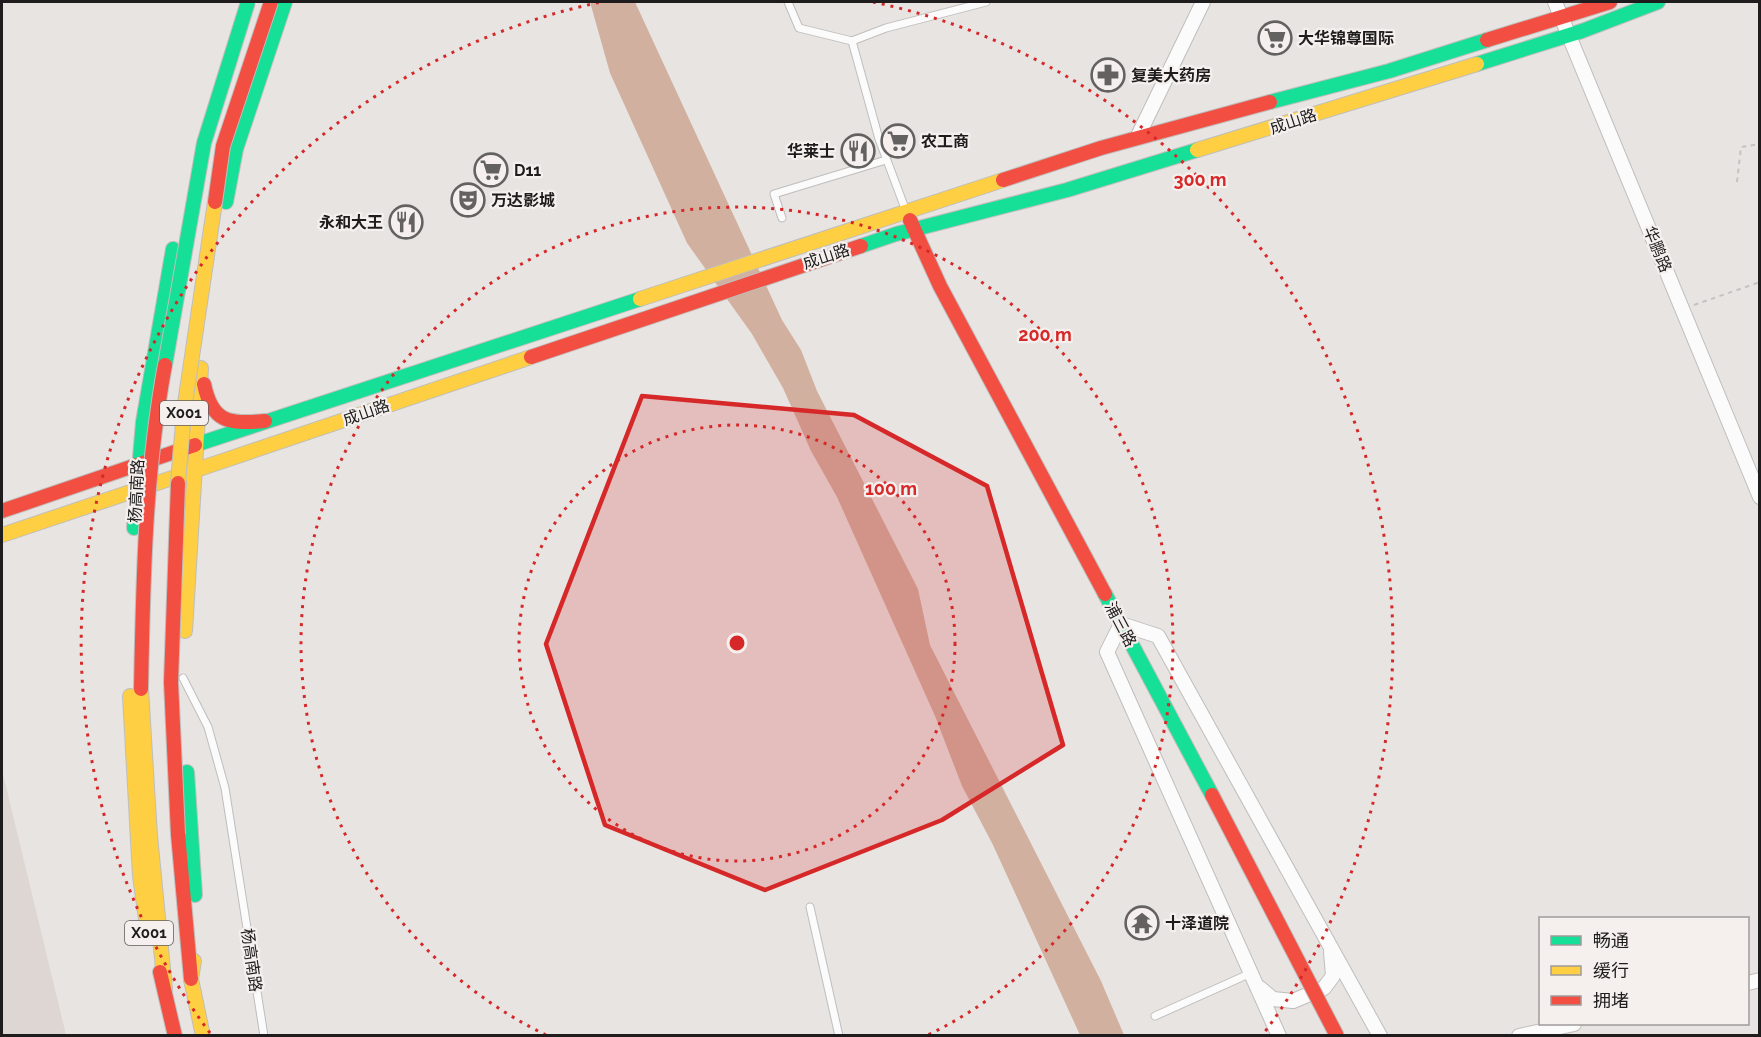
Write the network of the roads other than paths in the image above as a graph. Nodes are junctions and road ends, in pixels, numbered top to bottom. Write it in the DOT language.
graph roads {
  1 [pos="239,2"];
  2 [pos="248,2"];
  3 [pos="272,2"];
  4 [pos="285,2"];
  5 [pos="788,2"];
  6 [pos="986,2"];
  7 [pos="1203,2"];
  8 [pos="1555,2"];
  9 [pos="1610,2"];
  10 [pos="1658,2"];
  11 [pos="1563,19"];
  12 [pos="1570,36"];
  13 [pos="852,41"];
  14 [pos="1137,138"];
  15 [pos="886,160"];
  16 [pos="906,212"];
  17 [pos="782,218"];
  18 [pos="914,230"];
  19 [pos="201,368"];
  20 [pos="265,421"];
  21 [pos="195,445"];
  22 [pos="136,464"];
  23 [pos="193,471"];
  24 [pos="135,489"];
  25 [pos="1760,497"];
  26 [pos="2,511"];
  27 [pos="2,535"];
  28 [pos="1121,624"];
  29 [pos="183,678"];
  30 [pos="810,907"];
  31 [pos="1331,947"];
  32 [pos="1254,979"];
  33 [pos="191,980"];
  34 [pos="165,989"];
  35 [pos="1155,1016"];
  36 [pos="1565,1025"];
  37 [pos="175,1035"];
  38 [pos="203,1035"];
  39 [pos="264,1035"];
  40 [pos="839,1035"];
  41 [pos="1279,1035"];
  42 [pos="1336,1035"];
  43 [pos="1380,1035"];
  44 [pos="1519,1035"];
  1 -- 22 [label="main road, 杨高南路 / X001"];
  2 -- 34 [label="main road, 杨高南路 / X001, bridge"];
  3 -- 33 [label="main road, 杨高南路 / X001, bridge"];
  4 -- 19 [label="main road, 杨高南路"];
  5 -- 13 [label="lane"];
  6 -- 13 [label="lane"];
  7 -- 14 [label="street"];
  8 -- 11 [label="street, 华鹏路"];
  9 -- 11 [label="main road, 成山路"];
  10 -- 12 [label="main road, 成山路"];
  11 -- 12 [label="street, 华鹏路"];
  11 -- 14 [label="main road, 成山路"];
  12 -- 18 [label="main road, 成山路"];
  12 -- 25 [label="street, 华鹏路"];
  13 -- 15 [label="lane"];
  14 -- 16 [label="main road, 成山路"];
  15 -- 16 [label="lane"];
  15 -- 17 [label="lane"];
  16 -- 18 [label="main road, 浦三路"];
  16 -- 20 [label="main road, 成山路"];
  18 -- 23 [label="main road, 成山路"];
  18 -- 28 [label="main road, 浦三路"];
  19 -- 20 [label="main road"];
  19 -- 21 [label="main road, 杨高南路"];
  20 -- 21 [label="main road, 成山路"];
  21 -- 22 [label="main road, 成山路"];
  21 -- 23 [label="main road, 杨高南路"];
  22 -- 24 [label="main road, 杨高南路"];
  22 -- 26 [label="main road, 成山路"];
  23 -- 24 [label="main road, 成山路"];
  23 -- 29 [label="main road, 杨高南路 / X001"];
  24 -- 27 [label="main road, 成山路"];
  24 -- 34 [label="main road, 杨高南路 / X001"];
  28 -- 31 [label="street"];
  28 -- 32 [label="street"];
  28 -- 42 [label="main road, 浦三路, bridge"];
  29 -- 33 [label="main road, 杨高南路 / X001"];
  29 -- 39 [label="lane, 杨高南路"];
  30 -- 40 [label="lane"];
  31 -- 32 [label="street"];
  31 -- 43 [label="street"];
  32 -- 35 [label="lane"];
  32 -- 41 [label="street"];
  33 -- 38 [label="main road, 杨高南路 / X001"];
  34 -- 37 [label="main road, 杨高南路 / X001"];
  36 -- 44 [label="street"];
}
